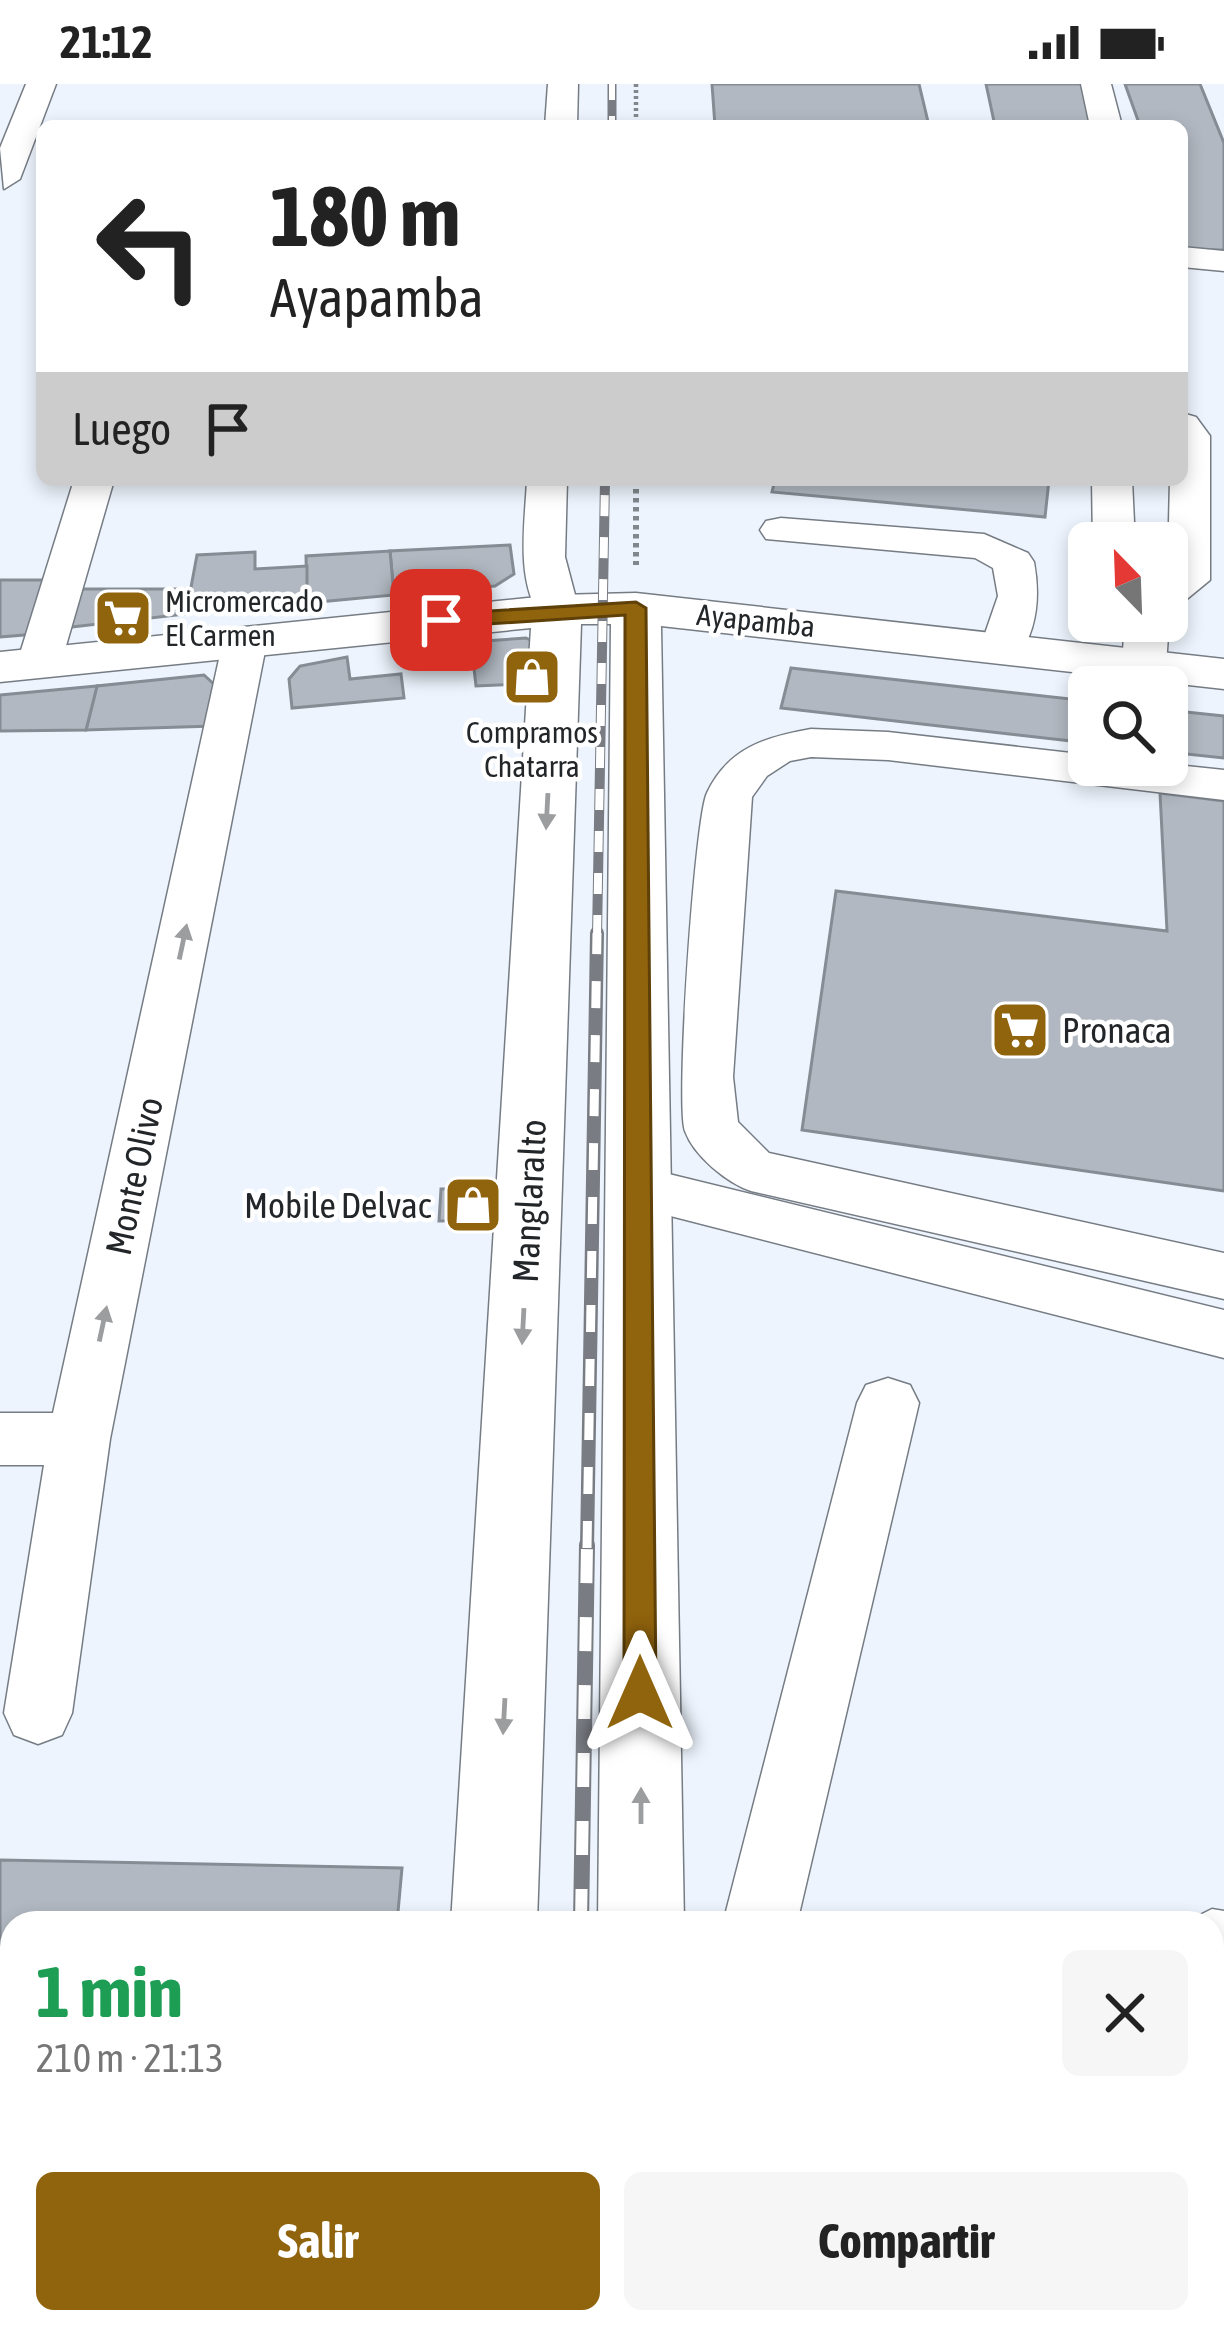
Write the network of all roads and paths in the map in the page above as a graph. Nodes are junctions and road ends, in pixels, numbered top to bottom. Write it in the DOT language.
graph roads {
  1 [pos="41,84"];
  2 [pos="563,84"];
  3 [pos="636,84"];
  4 [pos="1096,84"];
  5 [pos="561,120"];
  6 [pos="636,120"];
  7 [pos="1105,120"];
  8 [pos="2,179"];
  9 [pos="36,179"];
  10 [pos="1188,257"];
  11 [pos="1224,261"];
  12 [pos="92,486"];
  13 [pos="547,486"];
  14 [pos="636,486"];
  15 [pos="1112,486"];
  16 [pos="1186,486"];
  17 [pos="1113,522"];
  18 [pos="1187,522"];
  19 [pos="781,530"];
  20 [pos="1188,543"];
  21 [pos="1188,581"];
  22 [pos="636,608"];
  23 [pos="556,610"];
  24 [pos="245,641"];
  25 [pos="1145,643"];
  26 [pos="1002,648"];
  27 [pos="20,665"];
  28 [pos="1224,674"];
  29 [pos="1224,785"];
  30 [pos="636,1187"];
  31 [pos="1224,1276"];
  32 [pos="1224,1334"];
  33 [pos="889,1403"];
  34 [pos="0,1439"];
  35 [pos="80,1439"];
  36 [pos="38,1713"];
  37 [pos="495,1911"];
  38 [pos="641,1911"];
  39 [pos="763,1911"];
  1 -- 8 [label="street"];
  2 -- 5 [label="street"];
  3 -- 6 [label="path"];
  4 -- 7 [label="street"];
  8 -- 9 [label="street"];
  10 -- 11 [label="street"];
  12 -- 27 [label="street"];
  13 -- 23 [label="street, Manglaralto"];
  14 -- 22 [label="path"];
  15 -- 17 [label="street"];
  16 -- 18 [label="street"];
  19 -- 26 [label="street"];
  20 -- 21 [label="street"];
  22 -- 23 [label="main road, Ayapamba"];
  22 -- 26 [label="main road, Ayapamba"];
  22 -- 30 [label="main road"];
  23 -- 24 [label="main road, Ayapamba"];
  23 -- 37 [label="main road, Manglaralto, one-way"];
  24 -- 27 [label="main road, Ayapamba"];
  35 -- 24 [label="street, Monte Olivo, one-way"];
  25 -- 26 [label="main road, Ayapamba"];
  25 -- 28 [label="main road, Ayapamba"];
  29 -- 31 [label="street"];
  30 -- 32 [label="street"];
  38 -- 30 [label="main road, one-way"];
  33 -- 39 [label="street"];
  34 -- 35 [label="street"];
  35 -- 36 [label="street, Monte Olivo"];
}
